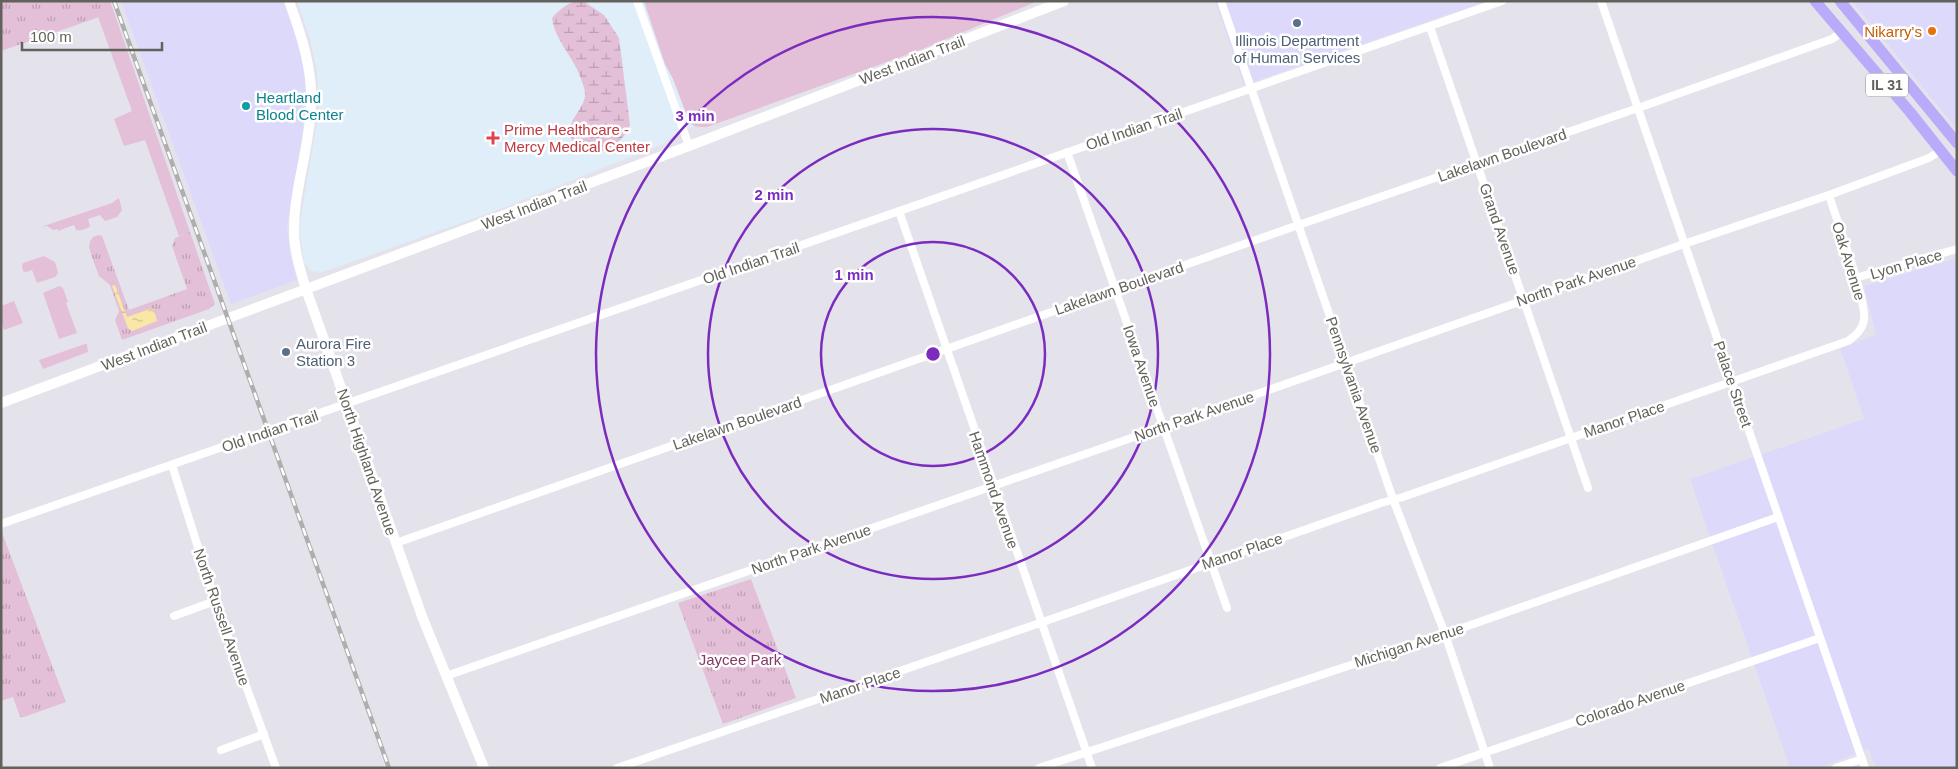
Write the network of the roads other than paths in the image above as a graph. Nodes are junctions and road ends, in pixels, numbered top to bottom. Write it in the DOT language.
graph roads {
  1 [pos="289,1"];
  2 [pos="637,1"];
  3 [pos="1064,1"];
  4 [pos="1221,1"];
  5 [pos="1502,1"];
  6 [pos="1601,1"];
  7 [pos="1815,1"];
  8 [pos="1840,1"];
  9 [pos="1430,27"];
  10 [pos="1842,32"];
  11 [pos="1252,88"];
  12 [pos="1638,108"];
  13 [pos="1957,143"];
  14 [pos="689,146"];
  15 [pos="1940,151"];
  16 [pos="1068,152"];
  17 [pos="1478,164"];
  18 [pos="1957,172"];
  19 [pos="1828,196"];
  20 [pos="898,211"];
  21 [pos="1298,225"];
  22 [pos="1684,244"];
  23 [pos="1957,249"];
  24 [pos="1855,278"];
  25 [pos="306,290"];
  26 [pos="1115,290"];
  27 [pos="1524,300"];
  28 [pos="1862,327"];
  29 [pos="946,350"];
  30 [pos="1346,363"];
  31 [pos="1732,382"];
  32 [pos="1,403"];
  33 [pos="348,404"];
  34 [pos="1163,427"];
  35 [pos="1570,437"];
  36 [pos="172,465"];
  37 [pos="993,486"];
  38 [pos="1588,488"];
  39 [pos="1393,499"];
  40 [pos="1778,517"];
  41 [pos="1,524"];
  42 [pos="396,543"];
  43 [pos="1210,562"];
  44 [pos="215,601"];
  45 [pos="1226,608"];
  46 [pos="174,616"];
  47 [pos="1040,623"];
  48 [pos="1445,634"];
  49 [pos="1820,638"];
  50 [pos="446,676"];
  51 [pos="264,734"];
  52 [pos="221,750"];
  53 [pos="1086,752"];
  54 [pos="1485,752"];
  55 [pos="1862,759"];
  56 [pos="276,768"];
  57 [pos="484,768"];
  58 [pos="617,768"];
  59 [pos="1039,768"];
  60 [pos="1092,768"];
  61 [pos="1440,768"];
  62 [pos="1490,768"];
  63 [pos="1836,768"];
  64 [pos="1865,768"];
  1 -- 25 [label="main road, North Highland Avenue"];
  2 -- 14 [label="street"];
  3 -- 14 [label="main road, West Indian Trail"];
  4 -- 11 [label="street, Pennsylvania Avenue"];
  5 -- 9 [label="street, Old Indian Trail"];
  6 -- 12 [label="street, Palace Street"];
  7 -- 10 [label="main road, IL 31"];
  8 -- 13 [label="main road"];
  9 -- 11 [label="street, Old Indian Trail"];
  9 -- 17 [label="street, Grand Avenue"];
  10 -- 12 [label="street, Lakelawn Boulevard"];
  10 -- 15 [label="main road, IL 31"];
  11 -- 16 [label="street, Old Indian Trail"];
  11 -- 21 [label="street, Pennsylvania Avenue"];
  12 -- 17 [label="street, Lakelawn Boulevard"];
  12 -- 22 [label="street, Palace Street"];
  14 -- 25 [label="main road, West Indian Trail"];
  15 -- 18 [label="main road, IL 31"];
  15 -- 19 [label="street, North Park Avenue"];
  16 -- 20 [label="street, Old Indian Trail"];
  16 -- 26 [label="street, Iowa Avenue"];
  17 -- 21 [label="street, Lakelawn Boulevard"];
  17 -- 27 [label="street, Grand Avenue"];
  19 -- 22 [label="street, North Park Avenue"];
  19 -- 24 [label="street, Oak Avenue"];
  20 -- 29 [label="street, Hammond Avenue"];
  20 -- 33 [label="street, Old Indian Trail"];
  21 -- 26 [label="street, Lakelawn Boulevard"];
  21 -- 30 [label="street, Pennsylvania Avenue"];
  22 -- 27 [label="street, North Park Avenue"];
  22 -- 31 [label="street, Palace Street"];
  23 -- 24 [label="street, Lyon Place"];
  24 -- 28 [label="street, Oak Avenue"];
  25 -- 32 [label="main road, West Indian Trail"];
  25 -- 33 [label="main road, North Highland Avenue"];
  26 -- 29 [label="street, Lakelawn Boulevard"];
  26 -- 34 [label="street, Iowa Avenue"];
  27 -- 30 [label="street, North Park Avenue"];
  27 -- 35 [label="street, Grand Avenue"];
  28 -- 31 [label="street, Manor Place"];
  29 -- 37 [label="street, Hammond Avenue"];
  29 -- 42 [label="street, Lakelawn Boulevard"];
  30 -- 34 [label="street, North Park Avenue"];
  30 -- 39 [label="street, Pennsylvania Avenue"];
  31 -- 35 [label="street, Manor Place"];
  31 -- 40 [label="street, Palace Street"];
  33 -- 36 [label="street, Old Indian Trail"];
  33 -- 42 [label="main road, North Highland Avenue"];
  34 -- 37 [label="street, North Park Avenue"];
  34 -- 43 [label="street, Iowa Avenue"];
  35 -- 38 [label="street, Grand Avenue"];
  35 -- 39 [label="street, Manor Place"];
  36 -- 41 [label="street, Old Indian Trail"];
  36 -- 44 [label="street, North Russell Avenue"];
  37 -- 47 [label="street, Hammond Avenue"];
  37 -- 50 [label="street, North Park Avenue"];
  39 -- 43 [label="street, Manor Place"];
  39 -- 48 [label="street, Pennsylvania Avenue"];
  40 -- 48 [label="street, Michigan Avenue"];
  40 -- 49 [label="street, Palace Street"];
  42 -- 50 [label="main road, North Highland Avenue"];
  43 -- 45 [label="street, Iowa Avenue"];
  43 -- 47 [label="street, Manor Place"];
  44 -- 46 [label="street"];
  44 -- 51 [label="street, North Russell Avenue"];
  47 -- 53 [label="street, Hammond Avenue"];
  47 -- 58 [label="street, Manor Place"];
  48 -- 53 [label="street, Michigan Avenue"];
  48 -- 54 [label="street, Pennsylvania Avenue"];
  49 -- 54 [label="street, Colorado Avenue"];
  49 -- 55 [label="street, Palace Street"];
  50 -- 57 [label="main road, North Highland Avenue"];
  51 -- 52 [label="street"];
  51 -- 56 [label="street, North Russell Avenue"];
  53 -- 59 [label="street, Michigan Avenue"];
  53 -- 60 [label="street, Hammond Avenue"];
  54 -- 61 [label="street, Colorado Avenue"];
  54 -- 62 [label="street, Pennsylvania Avenue"];
  55 -- 63 [label="street"];
  55 -- 64 [label="street, Palace Street"];
}
